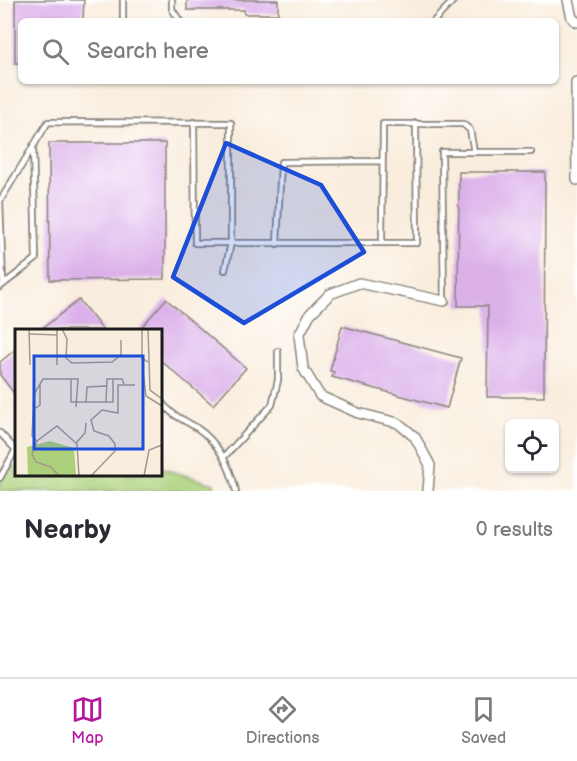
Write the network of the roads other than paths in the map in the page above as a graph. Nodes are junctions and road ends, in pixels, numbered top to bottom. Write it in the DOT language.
graph roads {
  1 [pos="123,0"];
  2 [pos="172,0"];
  3 [pos="454,0"];
  4 [pos="568,0"];
  5 [pos="123,18"];
  6 [pos="178,18"];
  7 [pos="437,18"];
  8 [pos="577,22"];
  9 [pos="573,82"];
  10 [pos="194,122"];
  11 [pos="416,123"];
  12 [pos="33,146"];
  13 [pos="474,152"];
  14 [pos="531,152"];
  15 [pos="382,161"];
  16 [pos="577,180"];
  17 [pos="231,243"];
  18 [pos="382,243"];
  19 [pos="278,244"];
  20 [pos="225,270"];
  21 [pos="1,284"];
  22 [pos="444,301"];
  23 [pos="278,351"];
  24 [pos="162,402"];
  25 [pos="0,433"];
  26 [pos="15,449"];
  27 [pos="15,452"];
  28 [pos="224,457"];
  29 [pos="0,478"];
  30 [pos="236,491"];
  31 [pos="428,491"];
  1 -- 5 [label="lane"];
  2 -- 6 [label="lane"];
  3 -- 7 [label="lane"];
  4 -- 8 [label="street"];
  9 -- 16 [label="street"];
  10 -- 12 [label="lane"];
  10 -- 17 [label="lane"];
  10 -- 17 [label="lane"];
  11 -- 13 [label="lane"];
  11 -- 15 [label="lane"];
  11 -- 18 [label="lane"];
  12 -- 21 [label="lane"];
  12 -- 21 [label="lane"];
  13 -- 14 [label="lane"];
  13 -- 22 [label="lane"];
  15 -- 18 [label="lane"];
  15 -- 19 [label="lane"];
  17 -- 19 [label="lane"];
  17 -- 20 [label="lane"];
  18 -- 19 [label="lane"];
  22 -- 31 [label="street"];
  23 -- 28 [label="lane"];
  24 -- 28 [label="lane"];
  25 -- 26 [label="lane"];
  27 -- 29 [label="lane"];
  28 -- 30 [label="lane"];
}
